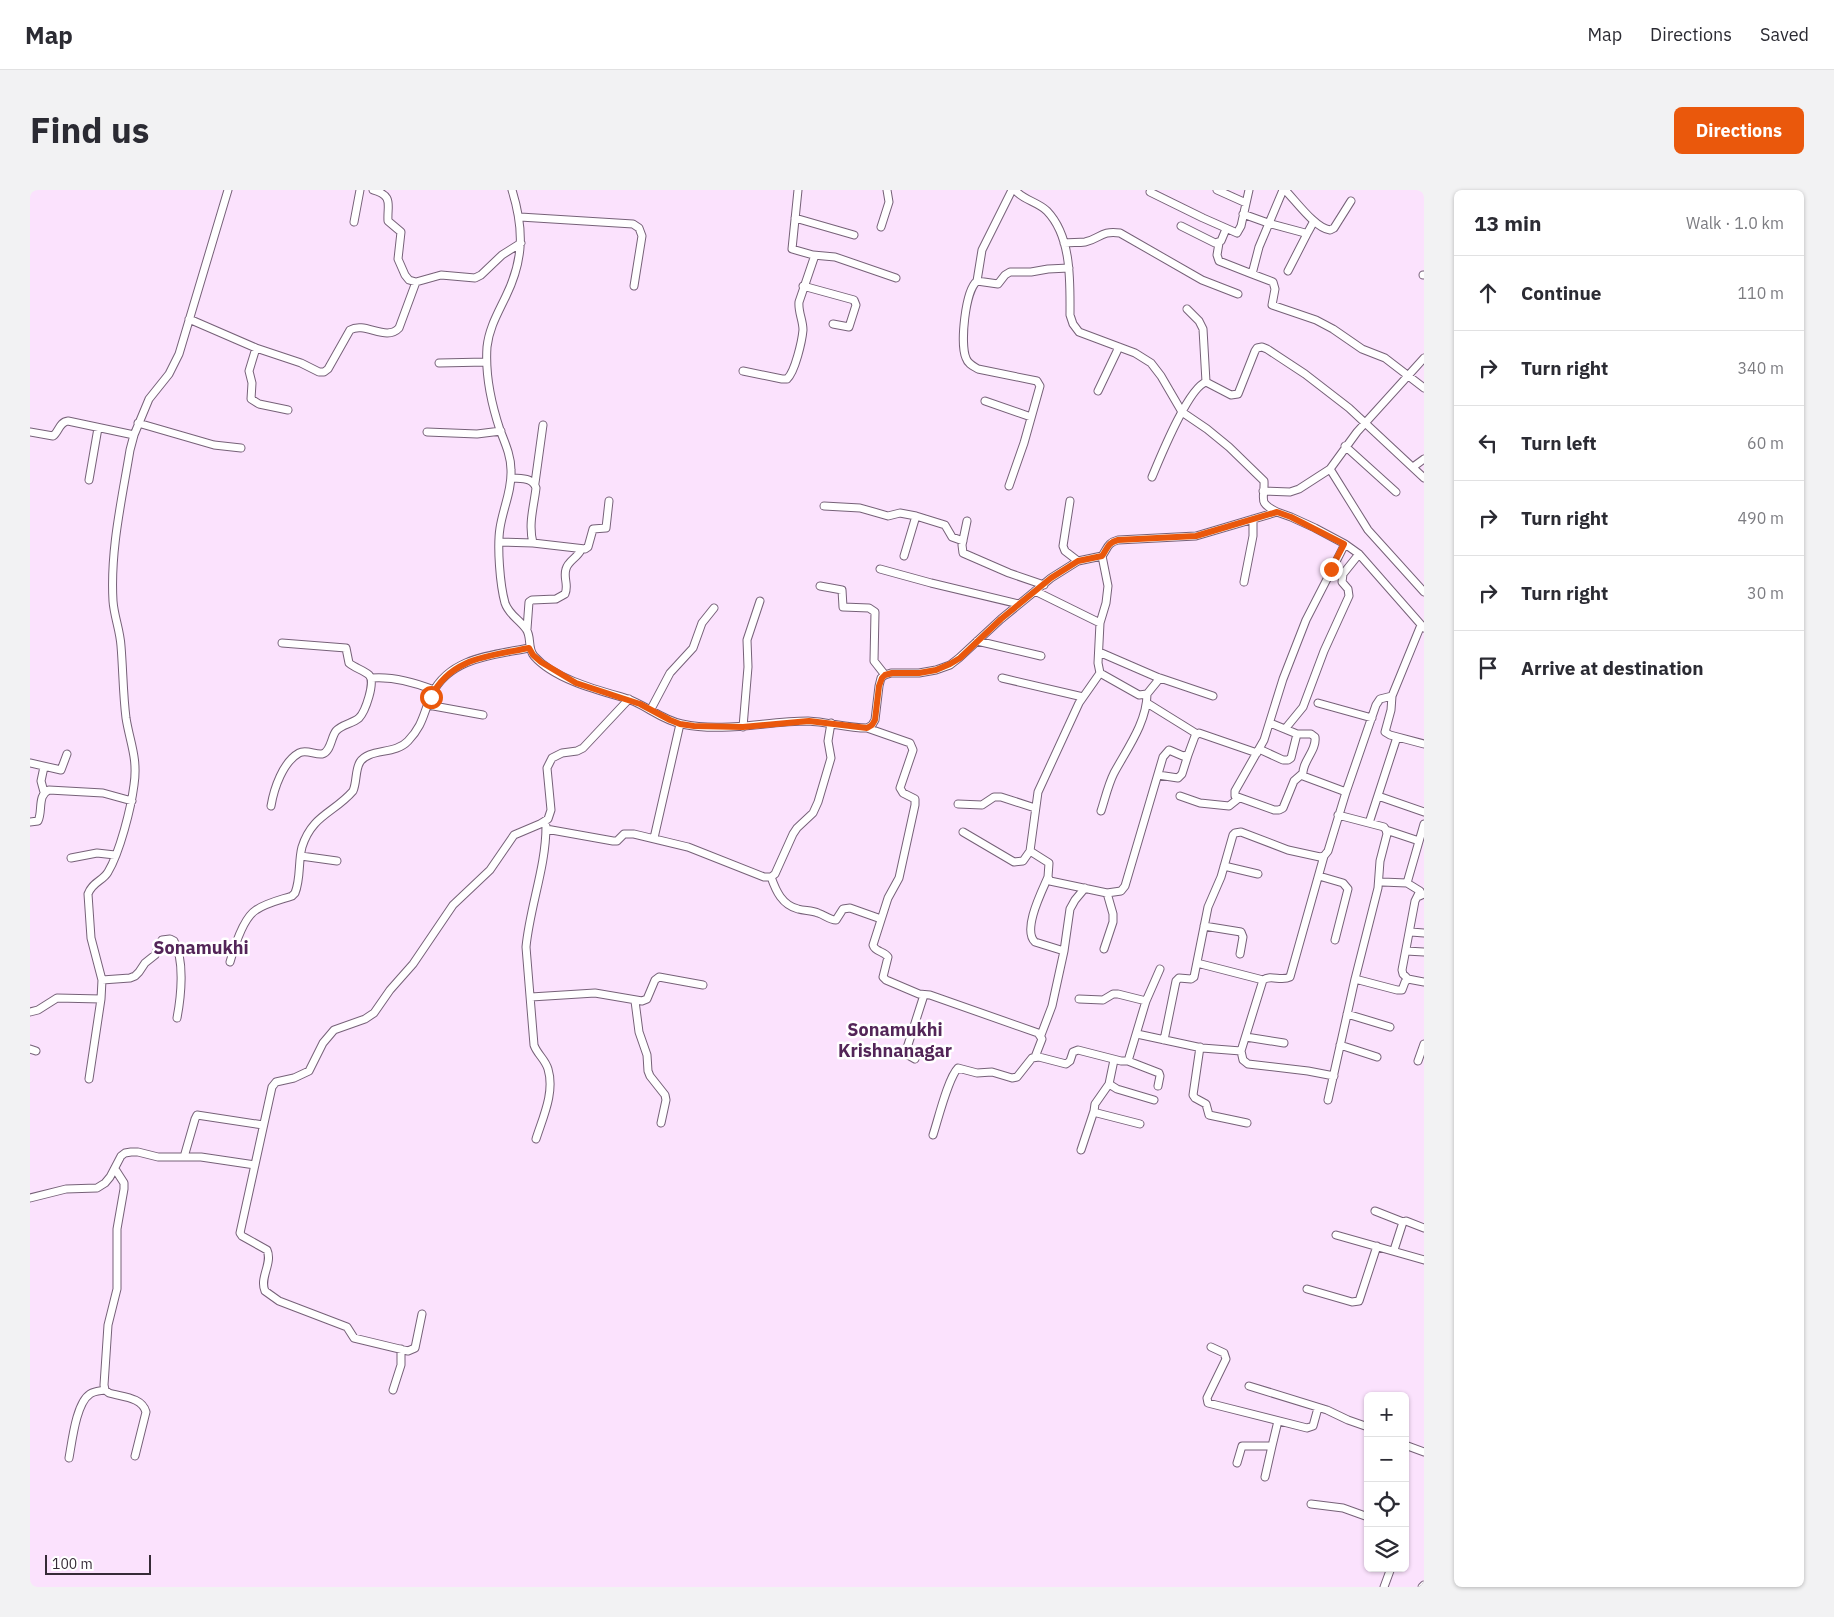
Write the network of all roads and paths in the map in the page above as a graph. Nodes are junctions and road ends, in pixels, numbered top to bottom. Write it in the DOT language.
graph roads {
  1 [pos="228,190"];
  2 [pos="360,190"];
  3 [pos="374,190"];
  4 [pos="512,190"];
  5 [pos="798,190"];
  6 [pos="887,190"];
  7 [pos="1013,190"];
  8 [pos="1217,190"];
  9 [pos="1249,190"];
  10 [pos="1284,190"];
  11 [pos="1150,192"];
  12 [pos="1351,201"];
  13 [pos="1246,203"];
  14 [pos="1243,214"];
  15 [pos="520,216"];
  16 [pos="795,218"];
  17 [pos="1314,221"];
  18 [pos="354,222"];
  19 [pos="1268,223"];
  20 [pos="1181,226"];
  21 [pos="881,227"];
  22 [pos="1226,229"];
  23 [pos="1308,232"];
  24 [pos="854,235"];
  25 [pos="1064,242"];
  26 [pos="521,243"];
  27 [pos="1219,243"];
  28 [pos="813,255"];
  29 [pos="1069,268"];
  30 [pos="1288,271"];
  31 [pos="1252,274"];
  32 [pos="896,278"];
  33 [pos="416,282"];
  34 [pos="977,282"];
  35 [pos="634,286"];
  36 [pos="803,286"];
  37 [pos="1238,294"];
  38 [pos="1187,309"];
  39 [pos="189,320"];
  40 [pos="832,324"];
  41 [pos="1119,347"];
  42 [pos="256,348"];
  43 [pos="1424,358"];
  44 [pos="486,362"];
  45 [pos="439,363"];
  46 [pos="743,372"];
  47 [pos="1408,375"];
  48 [pos="1206,382"];
  49 [pos="1424,388"];
  50 [pos="1098,391"];
  51 [pos="985,400"];
  52 [pos="288,410"];
  53 [pos="1182,412"];
  54 [pos="1031,417"];
  55 [pos="138,423"];
  56 [pos="1365,423"];
  57 [pos="543,425"];
  58 [pos="98,428"];
  59 [pos="501,431"];
  60 [pos="30,432"];
  61 [pos="427,432"];
  62 [pos="134,435"];
  63 [pos="1345,446"];
  64 [pos="241,448"];
  65 [pos="1424,458"];
  66 [pos="1413,467"];
  67 [pos="1330,469"];
  68 [pos="1152,477"];
  69 [pos="511,478"];
  70 [pos="1424,478"];
  71 [pos="89,480"];
  72 [pos="535,483"];
  73 [pos="1009,486"];
  74 [pos="1263,491"];
  75 [pos="1396,492"];
  76 [pos="609,501"];
  77 [pos="1070,501"];
  78 [pos="824,506"];
  79 [pos="1277,512"];
  80 [pos="916,516"];
  81 [pos="1253,519"];
  82 [pos="967,521"];
  83 [pos="963,541"];
  84 [pos="499,542"];
  85 [pos="534,543"];
  86 [pos="1344,544"];
  87 [pos="581,550"];
  88 [pos="1359,554"];
  89 [pos="904,556"];
  90 [pos="1102,556"];
  91 [pos="1078,561"];
  92 [pos="880,569"];
  93 [pos="1244,582"];
  94 [pos="1044,584"];
  95 [pos="820,586"];
  96 [pos="1035,591"];
  97 [pos="1424,592"];
  98 [pos="760,601"];
  99 [pos="1019,604"];
  100 [pos="714,608"];
  101 [pos="1100,623"];
  102 [pos="1422,626"];
  103 [pos="527,629"];
  104 [pos="977,641"];
  105 [pos="282,643"];
  106 [pos="529,648"];
  107 [pos="1099,652"];
  108 [pos="1041,656"];
  109 [pos="1100,673"];
  110 [pos="885,675"];
  111 [pos="371,678"];
  112 [pos="1002,678"];
  113 [pos="1159,678"];
  114 [pos="434,690"];
  115 [pos="1148,694"];
  116 [pos="1213,696"];
  117 [pos="1392,696"];
  118 [pos="1083,697"];
  119 [pos="629,699"];
  120 [pos="1148,703"];
  121 [pos="1318,703"];
  122 [pos="428,705"];
  123 [pos="651,709"];
  124 [pos="483,715"];
  125 [pos="1372,718"];
  126 [pos="831,723"];
  127 [pos="1270,723"];
  128 [pos="680,724"];
  129 [pos="743,727"];
  130 [pos="867,728"];
  131 [pos="1285,729"];
  132 [pos="1197,734"];
  133 [pos="1297,734"];
  134 [pos="1396,737"];
  135 [pos="1424,744"];
  136 [pos="1258,751"];
  137 [pos="67,754"];
  138 [pos="1188,755"];
  139 [pos="30,762"];
  140 [pos="44,767"];
  141 [pos="1302,774"];
  142 [pos="1158,775"];
  143 [pos="44,792"];
  144 [pos="1346,792"];
  145 [pos="1180,796"];
  146 [pos="1378,796"];
  147 [pos="1239,798"];
  148 [pos="132,801"];
  149 [pos="958,804"];
  150 [pos="270,806"];
  151 [pos="1035,808"];
  152 [pos="1101,811"];
  153 [pos="1424,812"];
  154 [pos="1338,816"];
  155 [pos="546,821"];
  156 [pos="30,822"];
  157 [pos="1369,823"];
  158 [pos="1424,824"];
  159 [pos="546,829"];
  160 [pos="1386,830"];
  161 [pos="963,832"];
  162 [pos="654,838"];
  163 [pos="1419,841"];
  164 [pos="1030,852"];
  165 [pos="115,855"];
  166 [pos="301,856"];
  167 [pos="1324,856"];
  168 [pos="71,858"];
  169 [pos="337,861"];
  170 [pos="1224,866"];
  171 [pos="1258,874"];
  172 [pos="1319,876"];
  173 [pos="771,877"];
  174 [pos="1048,877"];
  175 [pos="1382,882"];
  176 [pos="1407,883"];
  177 [pos="1086,888"];
  178 [pos="1107,892"];
  179 [pos="1421,896"];
  180 [pos="881,919"];
  181 [pos="1204,926"];
  182 [pos="1411,932"];
  183 [pos="1424,933"];
  184 [pos="1335,940"];
  185 [pos="1104,949"];
  186 [pos="1064,951"];
  187 [pos="1406,951"];
  188 [pos="1424,952"];
  189 [pos="1240,954"];
  190 [pos="230,962"];
  191 [pos="1197,963"];
  192 [pos="1160,969"];
  193 [pos="1355,979"];
  194 [pos="1408,979"];
  195 [pos="102,980"];
  196 [pos="1263,980"];
  197 [pos="1424,982"];
  198 [pos="703,985"];
  199 [pos="924,995"];
  200 [pos="531,997"];
  201 [pos="101,999"];
  202 [pos="1079,999"];
  203 [pos="635,1001"];
  204 [pos="1146,1001"];
  205 [pos="30,1012"];
  206 [pos="1347,1014"];
  207 [pos="177,1018"];
  208 [pos="1390,1027"];
  209 [pos="1137,1034"];
  210 [pos="1041,1035"];
  211 [pos="1246,1037"];
  212 [pos="1164,1040"];
  213 [pos="1284,1043"];
  214 [pos="1424,1044"];
  215 [pos="1340,1046"];
  216 [pos="1200,1047"];
  217 [pos="1241,1051"];
  218 [pos="1035,1057"];
  219 [pos="1377,1057"];
  220 [pos="916,1059"];
  221 [pos="1114,1060"];
  222 [pos="1128,1061"];
  223 [pos="1418,1061"];
  224 [pos="1334,1076"];
  225 [pos="89,1080"];
  226 [pos="1108,1084"];
  227 [pos="1158,1086"];
  228 [pos="1154,1100"];
  229 [pos="1328,1100"];
  230 [pos="1094,1111"];
  231 [pos="661,1123"];
  232 [pos="1247,1123"];
  233 [pos="1140,1124"];
  234 [pos="263,1125"];
  235 [pos="933,1135"];
  236 [pos="536,1139"];
  237 [pos="1081,1150"];
  238 [pos="184,1157"];
  239 [pos="255,1165"];
  240 [pos="115,1169"];
  241 [pos="30,1198"];
  242 [pos="1375,1211"];
  243 [pos="1403,1222"];
  244 [pos="1424,1228"];
  245 [pos="1336,1235"];
  246 [pos="1377,1246"];
  247 [pos="1394,1250"];
  248 [pos="1424,1260"];
  249 [pos="1307,1289"];
  250 [pos="422,1314"];
  251 [pos="1211,1347"];
  252 [pos="401,1349"];
  253 [pos="1249,1386"];
  254 [pos="105,1390"];
  255 [pos="393,1390"];
  256 [pos="1318,1408"];
  257 [pos="1278,1421"];
  258 [pos="1364,1425"];
  259 [pos="1272,1446"];
  260 [pos="1409,1446"];
  261 [pos="1424,1452"];
  262 [pos="135,1456"];
  263 [pos="69,1458"];
  264 [pos="1237,1463"];
  265 [pos="1266,1478"];
  266 [pos="1310,1504"];
  267 [pos="1364,1516"];
  268 [pos="1390,1572"];
  269 [pos="1384,1587"];
  1 -- 39 [label="street"];
  2 -- 18 [label="street"];
  3 -- 33 [label="street"];
  4 -- 15 [label="street"];
  5 -- 16 [label="street"];
  6 -- 21 [label="street"];
  7 -- 25 [label="street"];
  7 -- 34 [label="street"];
  8 -- 13 [label="street"];
  9 -- 13 [label="street"];
  10 -- 17 [label="street"];
  10 -- 19 [label="street"];
  11 -- 22 [label="street"];
  12 -- 17 [label="street"];
  13 -- 14 [label="street"];
  14 -- 19 [label="street"];
  14 -- 22 [label="street"];
  15 -- 26 [label="street"];
  15 -- 35 [label="street"];
  16 -- 24 [label="street"];
  16 -- 28 [label="street"];
  17 -- 23 [label="street"];
  19 -- 23 [label="street"];
  19 -- 31 [label="street"];
  20 -- 27 [label="street"];
  22 -- 27 [label="street"];
  23 -- 30 [label="street"];
  25 -- 29 [label="street"];
  25 -- 37 [label="street"];
  26 -- 33 [label="street"];
  26 -- 44 [label="street"];
  27 -- 31 [label="street"];
  28 -- 32 [label="street"];
  28 -- 36 [label="street"];
  29 -- 34 [label="street"];
  29 -- 41 [label="street"];
  31 -- 47 [label="street"];
  33 -- 42 [label="street"];
  34 -- 54 [label="street"];
  36 -- 40 [label="street"];
  36 -- 46 [label="street"];
  38 -- 48 [label="street"];
  39 -- 42 [label="street"];
  39 -- 55 [label="street"];
  41 -- 50 [label="street"];
  41 -- 53 [label="street"];
  42 -- 52 [label="street"];
  43 -- 47 [label="street"];
  44 -- 45 [label="street"];
  44 -- 59 [label="street"];
  47 -- 49 [label="street"];
  47 -- 56 [label="street"];
  48 -- 53 [label="street"];
  48 -- 56 [label="street"];
  51 -- 54 [label="street"];
  53 -- 68 [label="street"];
  53 -- 74 [label="street"];
  54 -- 73 [label="street"];
  55 -- 62 [label="street"];
  55 -- 64 [label="street"];
  56 -- 63 [label="street"];
  56 -- 66 [label="street"];
  57 -- 72 [label="street"];
  58 -- 60 [label="street"];
  58 -- 62 [label="street"];
  58 -- 71 [label="street"];
  59 -- 61 [label="street"];
  59 -- 69 [label="street"];
  62 -- 148 [label="street"];
  63 -- 67 [label="street"];
  63 -- 75 [label="street"];
  65 -- 66 [label="street"];
  66 -- 70 [label="street"];
  67 -- 74 [label="street"];
  67 -- 97 [label="street"];
  69 -- 72 [label="street"];
  69 -- 84 [label="street"];
  72 -- 85 [label="street"];
  74 -- 79 [label="street"];
  76 -- 87 [label="street"];
  77 -- 91 [label="street"];
  78 -- 80 [label="street"];
  79 -- 81 [label="street"];
  79 -- 86 [label="street"];
  80 -- 83 [label="street"];
  80 -- 89 [label="street"];
  81 -- 90 [label="street"];
  81 -- 93 [label="street"];
  82 -- 83 [label="street"];
  83 -- 94 [label="street"];
  84 -- 85 [label="street"];
  84 -- 103 [label="street"];
  85 -- 87 [label="street"];
  86 -- 88 [label="street"];
  86 -- 127 [label="street"];
  87 -- 103 [label="street"];
  88 -- 102 [label="street"];
  88 -- 131 [label="street"];
  90 -- 91 [label="street"];
  90 -- 101 [label="street"];
  91 -- 94 [label="street"];
  92 -- 99 [label="street"];
  94 -- 96 [label="street"];
  95 -- 110 [label="street"];
  96 -- 99 [label="street"];
  96 -- 101 [label="street"];
  98 -- 129 [label="street"];
  99 -- 104 [label="street"];
  100 -- 123 [label="street"];
  101 -- 107 [label="street"];
  102 -- 117 [label="street"];
  103 -- 106 [label="street"];
  104 -- 108 [label="street"];
  104 -- 110 [label="street"];
  105 -- 111 [label="street"];
  106 -- 114 [label="street"];
  106 -- 119 [label="street"];
  107 -- 109 [label="street"];
  107 -- 113 [label="street"];
  109 -- 115 [label="street"];
  109 -- 118 [label="street"];
  110 -- 130 [label="street"];
  111 -- 114 [label="street"];
  111 -- 150 [label="street"];
  112 -- 118 [label="street"];
  113 -- 115 [label="street"];
  113 -- 116 [label="street"];
  114 -- 122 [label="street"];
  115 -- 120 [label="street"];
  117 -- 125 [label="street"];
  117 -- 134 [label="street"];
  118 -- 151 [label="street"];
  119 -- 123 [label="street"];
  119 -- 155 [label="street"];
  120 -- 132 [label="street"];
  120 -- 152 [label="street"];
  121 -- 125 [label="street"];
  122 -- 124 [label="street"];
  122 -- 166 [label="street"];
  123 -- 128 [label="street"];
  125 -- 144 [label="street"];
  126 -- 129 [label="street"];
  126 -- 130 [label="street"];
  126 -- 173 [label="street"];
  127 -- 131 [label="street"];
  127 -- 136 [label="street"];
  128 -- 129 [label="street"];
  128 -- 162 [label="street"];
  130 -- 180 [label="street"];
  131 -- 133 [label="street"];
  132 -- 136 [label="street"];
  132 -- 138 [label="street"];
  133 -- 136 [label="street"];
  133 -- 141 [label="street"];
  134 -- 135 [label="street"];
  134 -- 146 [label="street"];
  136 -- 147 [label="street"];
  137 -- 140 [label="street"];
  138 -- 142 [label="street"];
  138 -- 142 [label="street"];
  139 -- 140 [label="street"];
  140 -- 143 [label="street"];
  141 -- 144 [label="street"];
  141 -- 147 [label="street"];
  142 -- 178 [label="street"];
  143 -- 148 [label="street"];
  143 -- 156 [label="street"];
  144 -- 154 [label="street"];
  145 -- 147 [label="street"];
  146 -- 153 [label="street"];
  146 -- 157 [label="street"];
  148 -- 165 [label="street"];
  149 -- 151 [label="street"];
  151 -- 164 [label="street"];
  154 -- 157 [label="street"];
  154 -- 167 [label="street"];
  155 -- 159 [label="street"];
  155 -- 234 [label="street"];
  157 -- 160 [label="street"];
  158 -- 163 [label="street"];
  159 -- 162 [label="street"];
  159 -- 200 [label="street"];
  160 -- 163 [label="street"];
  160 -- 193 [label="street"];
  161 -- 164 [label="street"];
  162 -- 173 [label="street"];
  163 -- 176 [label="street"];
  164 -- 174 [label="street"];
  165 -- 168 [label="street"];
  165 -- 195 [label="street"];
  166 -- 169 [label="street"];
  166 -- 190 [label="street"];
  167 -- 170 [label="street"];
  167 -- 172 [label="street"];
  170 -- 171 [label="street"];
  170 -- 181 [label="street"];
  172 -- 184 [label="street"];
  172 -- 196 [label="street"];
  173 -- 180 [label="street"];
  174 -- 177 [label="street"];
  174 -- 186 [label="street"];
  175 -- 176 [label="street"];
  176 -- 179 [label="street"];
  177 -- 178 [label="street"];
  177 -- 186 [label="street"];
  178 -- 185 [label="street"];
  179 -- 182 [label="street"];
  180 -- 199 [label="street"];
  181 -- 189 [label="street"];
  181 -- 191 [label="street"];
  182 -- 183 [label="street"];
  182 -- 187 [label="street"];
  186 -- 210 [label="street"];
  187 -- 188 [label="street"];
  187 -- 194 [label="street"];
  191 -- 196 [label="street"];
  191 -- 212 [label="street"];
  192 -- 204 [label="street"];
  193 -- 194 [label="street"];
  193 -- 206 [label="street"];
  194 -- 197 [label="street"];
  195 -- 201 [label="street"];
  195 -- 207 [label="street"];
  196 -- 211 [label="street"];
  198 -- 203 [label="street"];
  199 -- 210 [label="street"];
  199 -- 220 [label="street"];
  200 -- 203 [label="street"];
  200 -- 236 [label="street"];
  201 -- 205 [label="street"];
  201 -- 225 [label="street"];
  202 -- 204 [label="street"];
  203 -- 231 [label="street"];
  204 -- 209 [label="street"];
  206 -- 208 [label="street"];
  206 -- 215 [label="street"];
  209 -- 212 [label="street"];
  209 -- 222 [label="street"];
  210 -- 218 [label="street"];
  211 -- 213 [label="street"];
  211 -- 217 [label="street"];
  212 -- 216 [label="street"];
  214 -- 223 [label="street"];
  215 -- 219 [label="street"];
  215 -- 224 [label="street"];
  216 -- 217 [label="street"];
  216 -- 232 [label="street"];
  217 -- 224 [label="street"];
  218 -- 221 [label="street"];
  218 -- 235 [label="street"];
  221 -- 222 [label="street"];
  221 -- 226 [label="street"];
  222 -- 227 [label="street"];
  224 -- 229 [label="street"];
  226 -- 228 [label="street"];
  226 -- 230 [label="street"];
  230 -- 233 [label="street"];
  230 -- 237 [label="street"];
  234 -- 238 [label="street"];
  234 -- 239 [label="street"];
  238 -- 239 [label="street"];
  238 -- 240 [label="street"];
  239 -- 252 [label="street"];
  240 -- 241 [label="street"];
  240 -- 254 [label="street"];
  242 -- 243 [label="street"];
  243 -- 244 [label="street"];
  243 -- 247 [label="street"];
  245 -- 246 [label="street"];
  246 -- 247 [label="street"];
  246 -- 249 [label="street"];
  247 -- 248 [label="street"];
  250 -- 252 [label="street"];
  251 -- 257 [label="street"];
  252 -- 255 [label="street"];
  253 -- 256 [label="street"];
  254 -- 262 [label="street"];
  254 -- 263 [label="street"];
  256 -- 257 [label="street"];
  256 -- 258 [label="street"];
  257 -- 259 [label="street"];
  259 -- 264 [label="street"];
  259 -- 265 [label="street"];
  260 -- 261 [label="street"];
  266 -- 267 [label="street"];
  268 -- 269 [label="street"];
}
